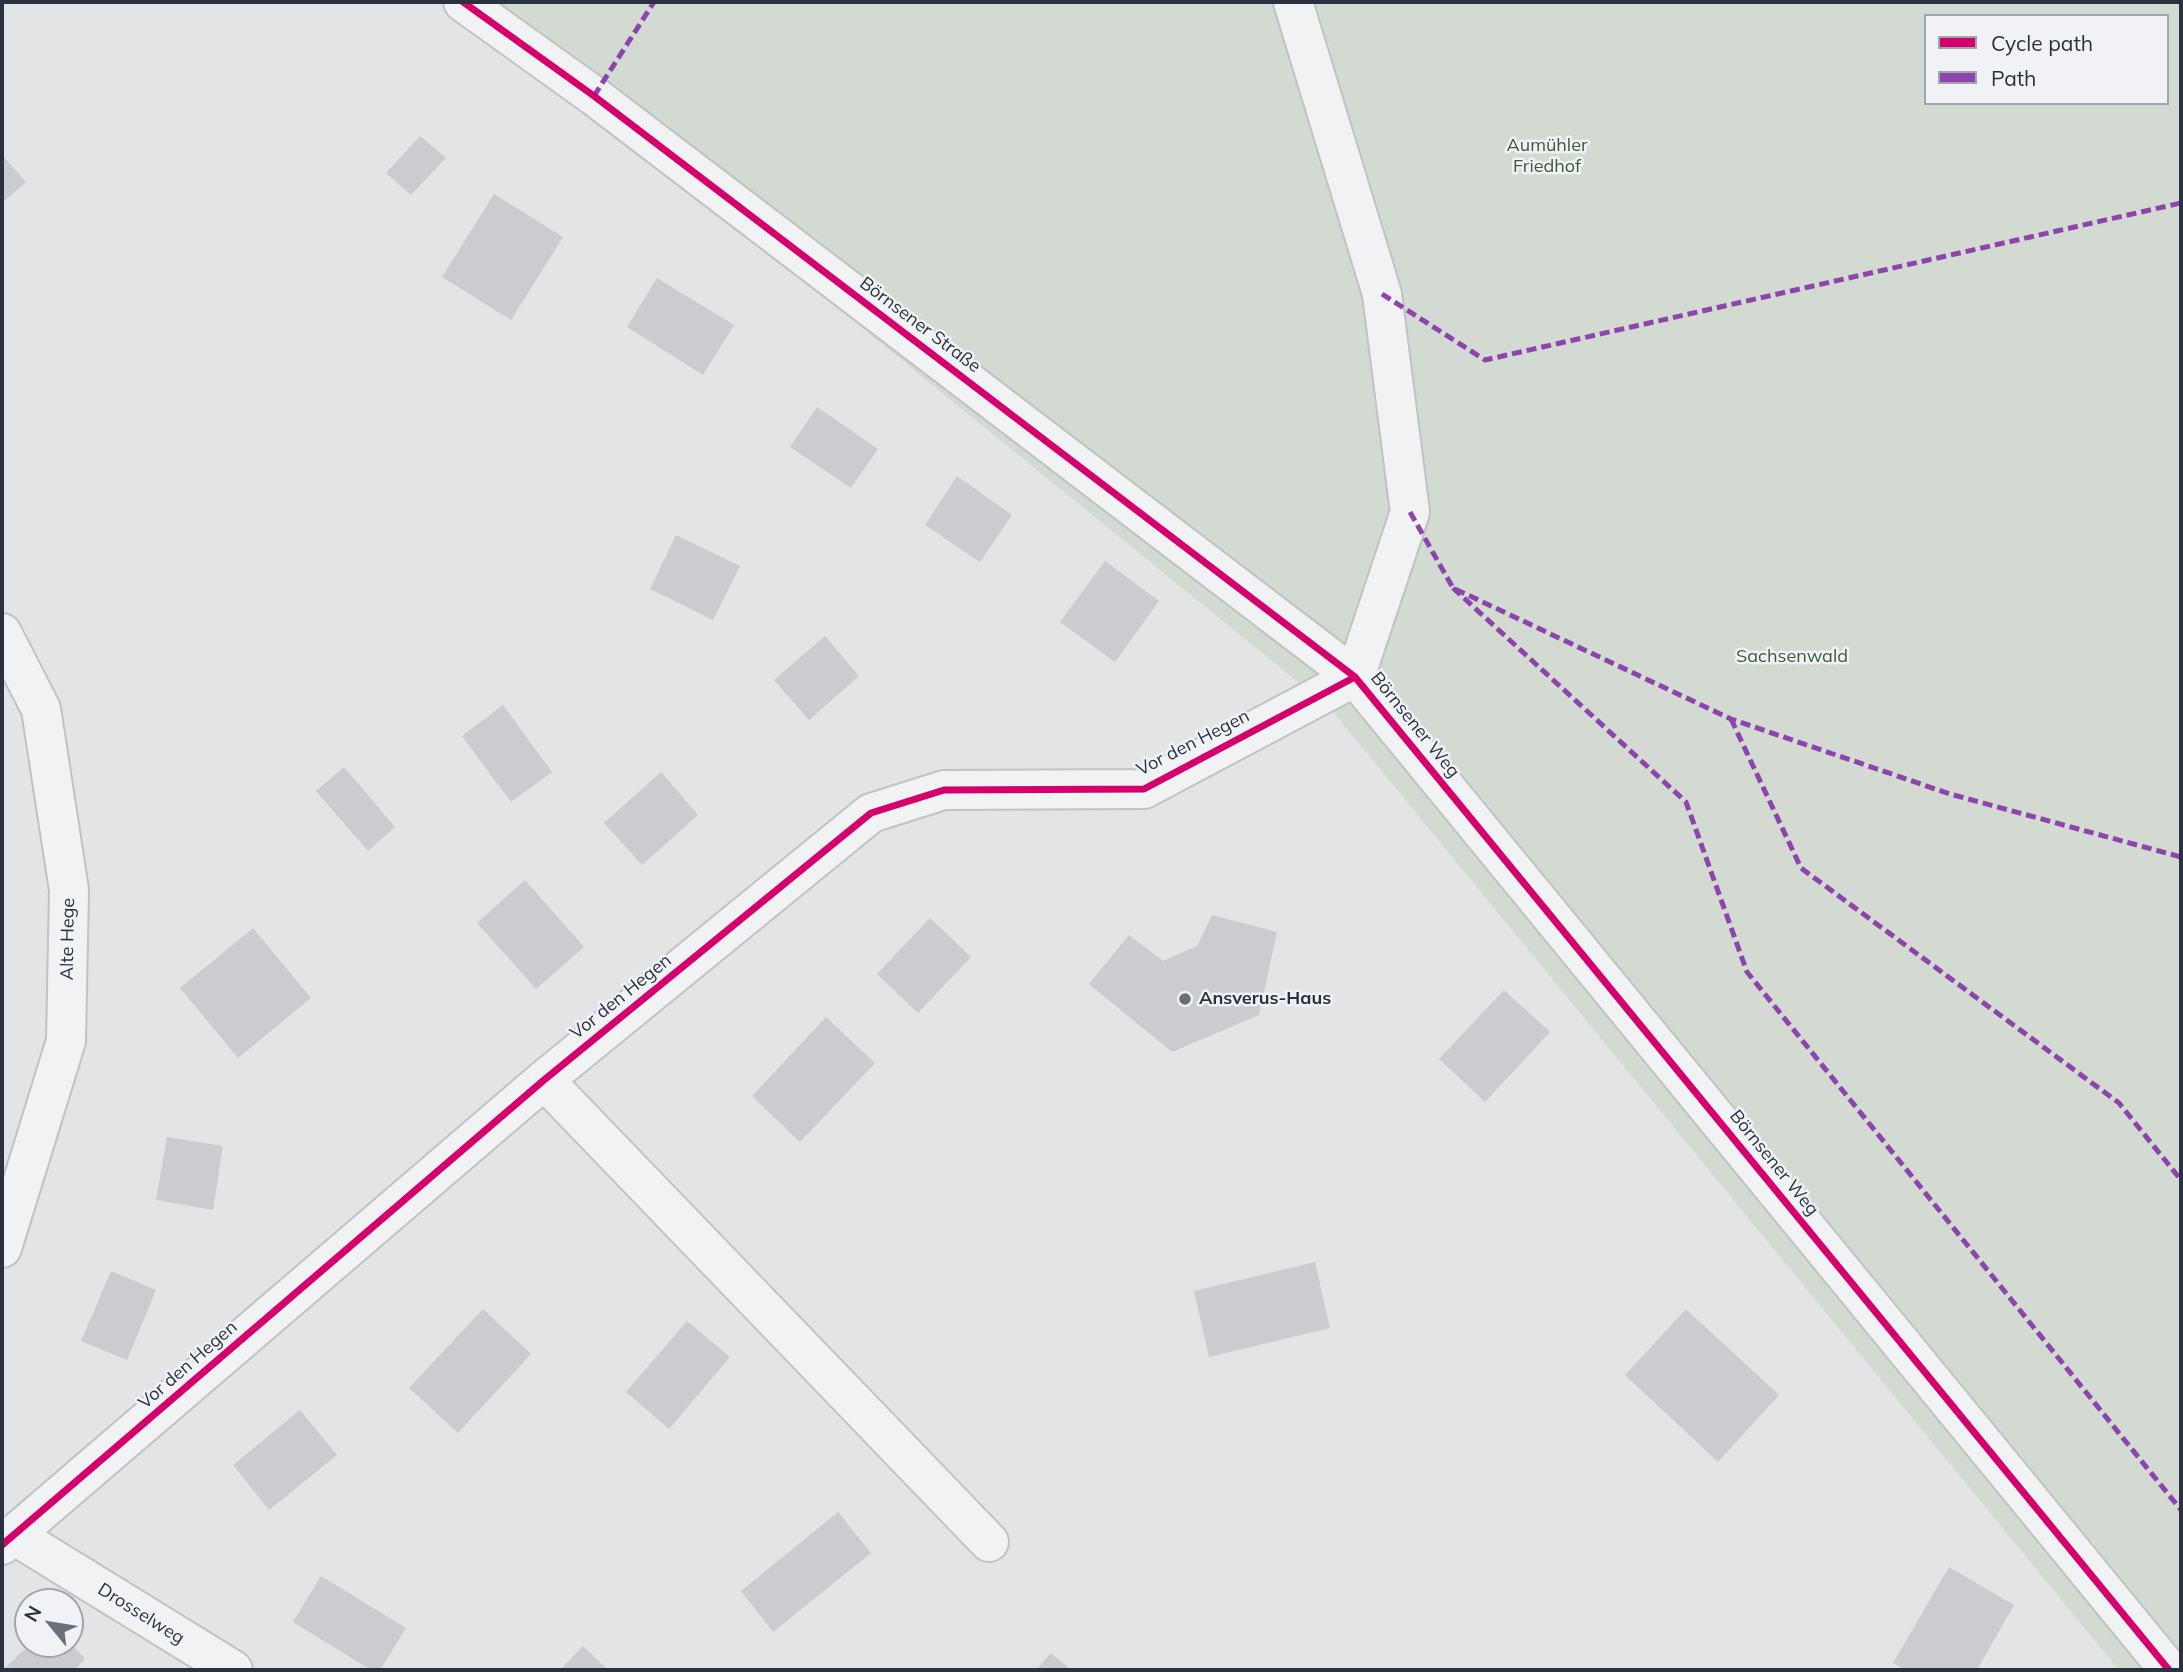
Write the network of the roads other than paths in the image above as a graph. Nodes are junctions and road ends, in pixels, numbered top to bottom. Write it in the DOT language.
graph roads {
  1 [pos="463,2"];
  2 [pos="1293,2"];
  3 [pos="2,633"];
  4 [pos="1355,677"];
  5 [pos="544,1080"];
  6 [pos="2,1248"];
  7 [pos="8,1540"];
  8 [pos="989,1542"];
  9 [pos="233,1670"];
  10 [pos="2169,1670"];
  1 -- 4 [label="street, Börnsener Straße"];
  2 -- 4 [label="street"];
  3 -- 6 [label="street, Alte Hege"];
  4 -- 5 [label="street, Vor den Hegen"];
  4 -- 10 [label="street, Börnsener Weg"];
  5 -- 7 [label="street, Vor den Hegen"];
  5 -- 8 [label="street"];
  7 -- 9 [label="street, Drosselweg"];
}
